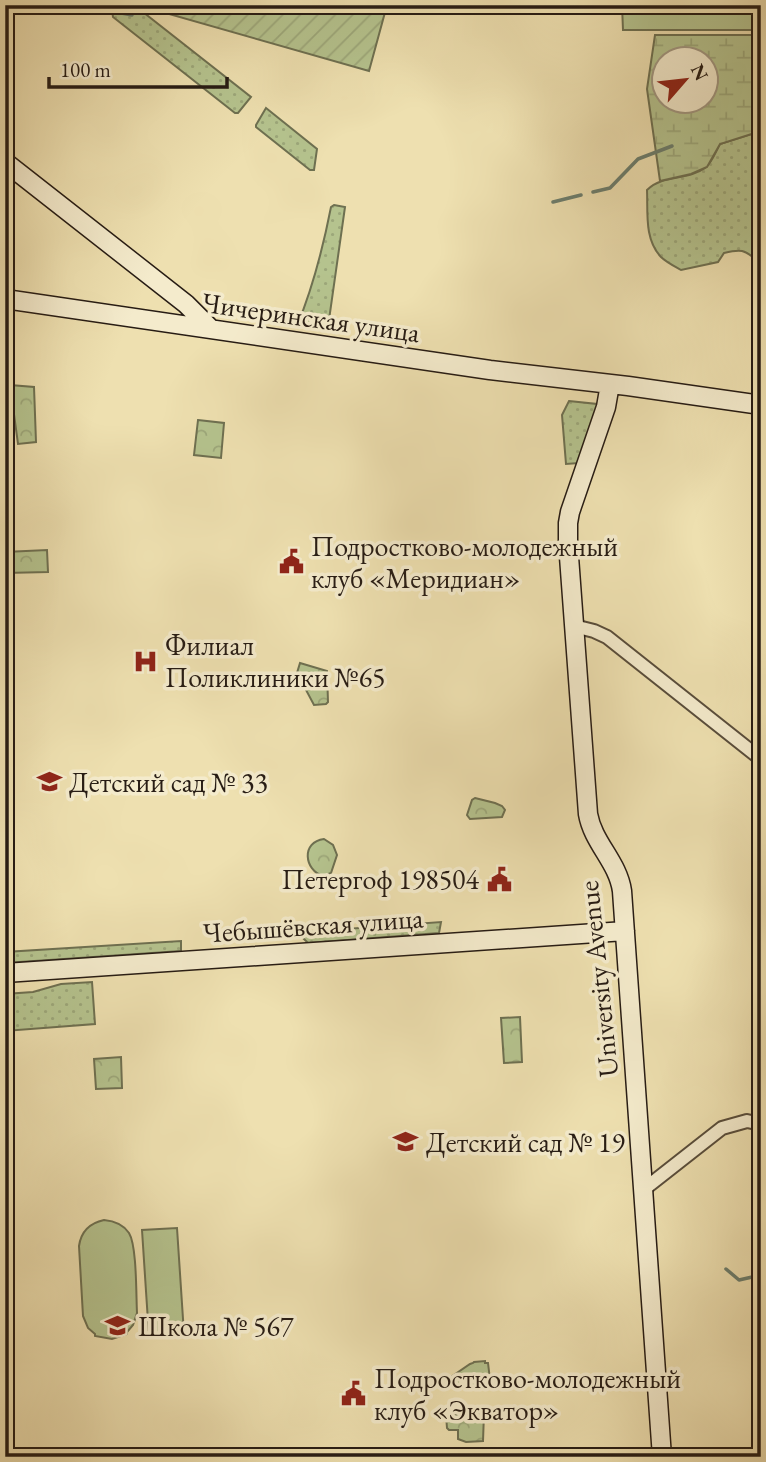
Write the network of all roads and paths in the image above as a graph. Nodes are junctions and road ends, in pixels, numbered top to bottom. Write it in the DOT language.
graph roads {
  1 [pos="5,162"];
  2 [pos="5,299"];
  3 [pos="210,328"];
  4 [pos="610,384"];
  5 [pos="761,405"];
  6 [pos="574,626"];
  7 [pos="761,759"];
  8 [pos="625,931"];
  9 [pos="5,973"];
  10 [pos="761,1124"];
  11 [pos="643,1190"];
  12 [pos="662,1457"];
  1 -- 3 [label="street"];
  2 -- 3 [label="street, Чичеринская улица"];
  3 -- 4 [label="street, Чичеринская улица"];
  4 -- 5 [label="street, Чичеринская улица"];
  4 -- 6 [label="street, University Avenue"];
  6 -- 7 [label="street"];
  6 -- 8 [label="street, University Avenue"];
  8 -- 9 [label="street, Чебышёвская улица"];
  8 -- 11 [label="street, University Avenue"];
  10 -- 11 [label="street"];
  11 -- 12 [label="street, University Avenue"];
}
